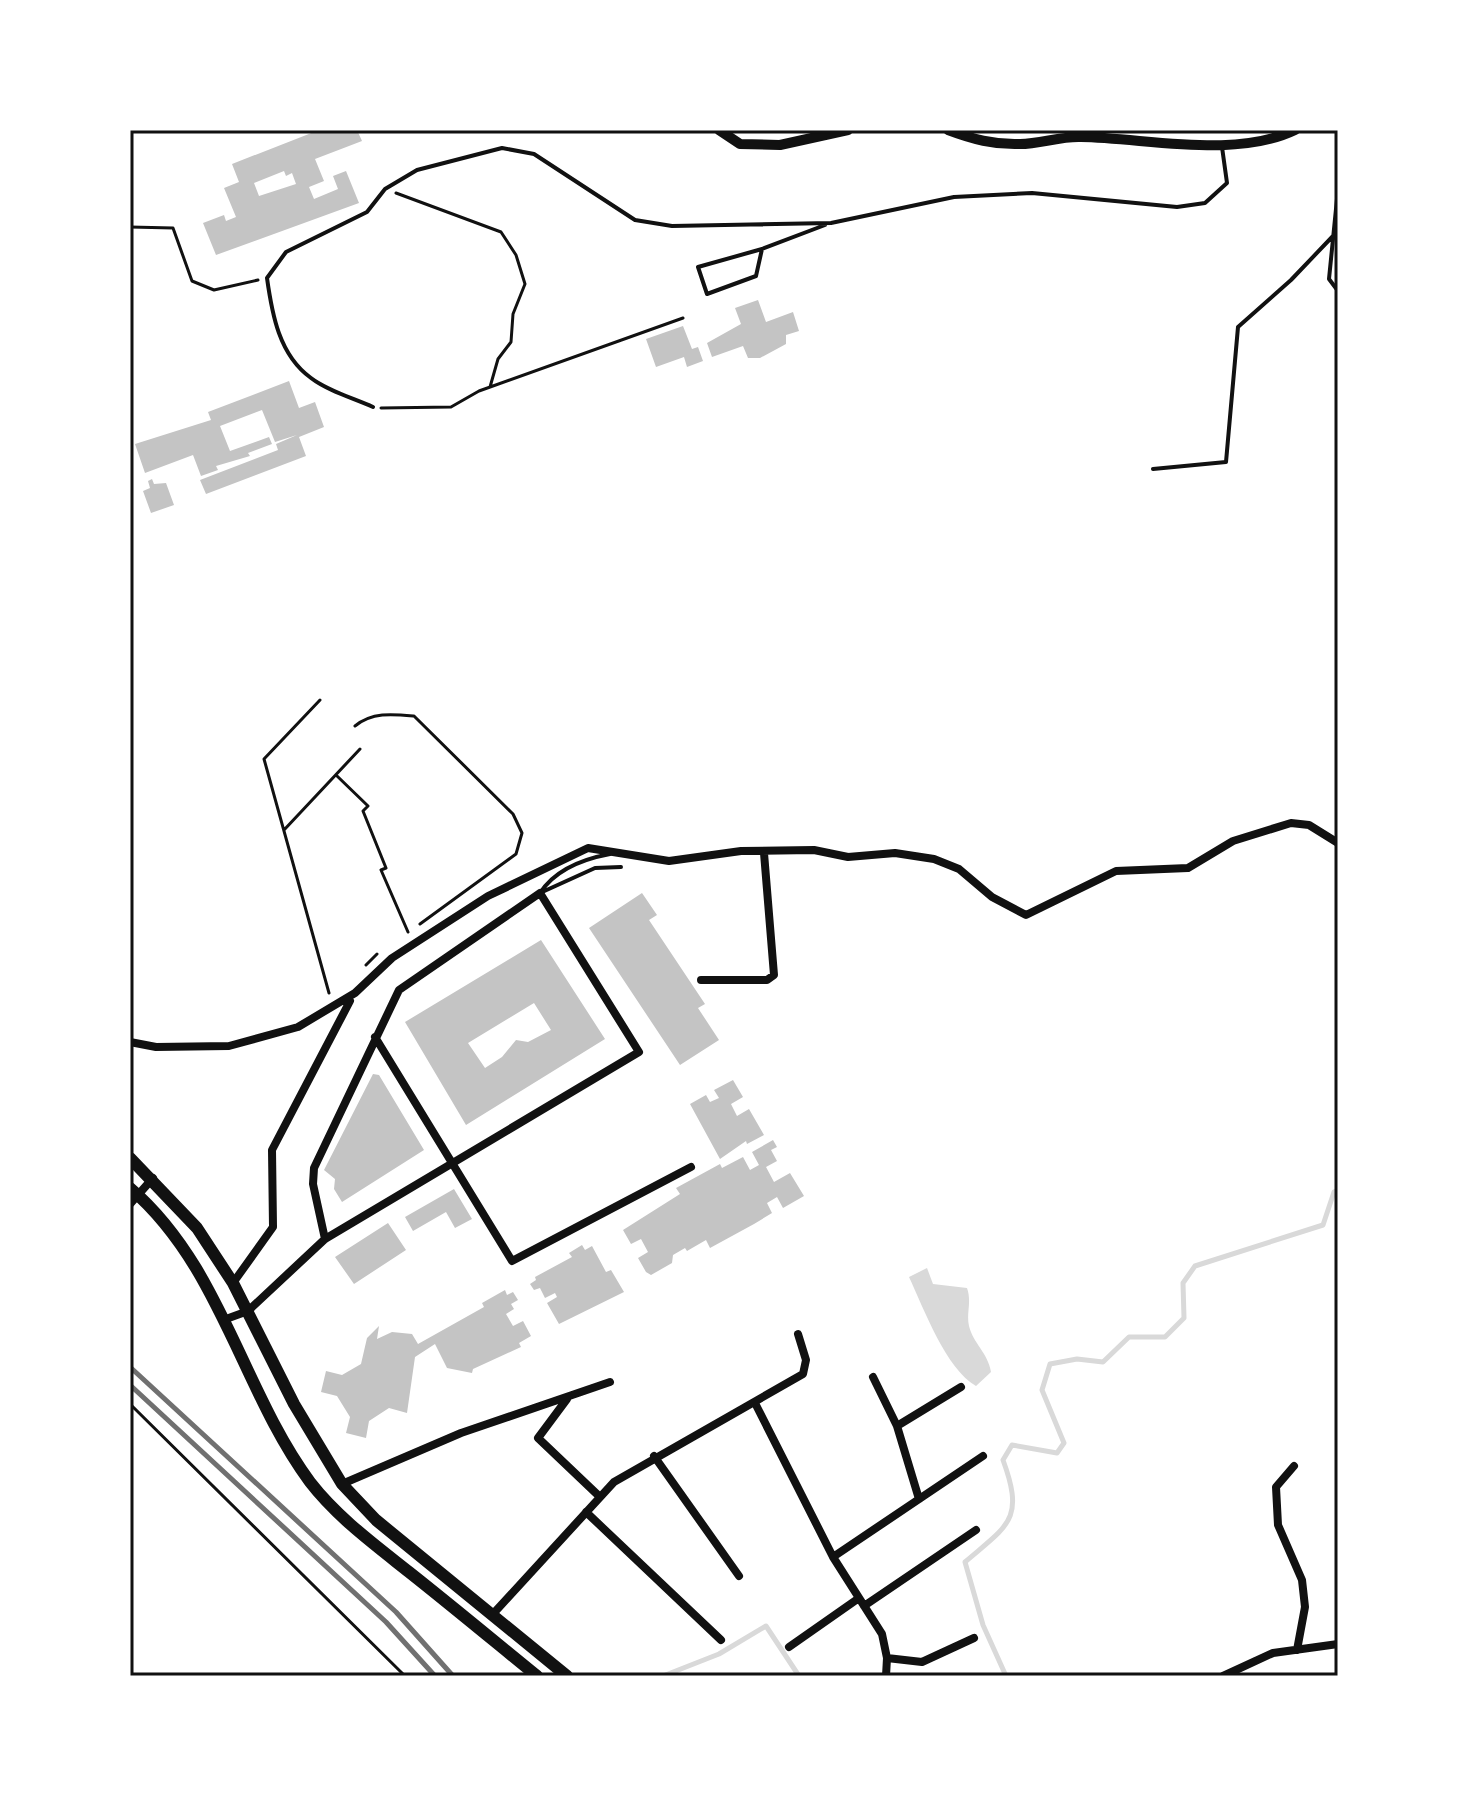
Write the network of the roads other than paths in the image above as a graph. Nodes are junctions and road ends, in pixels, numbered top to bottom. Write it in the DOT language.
graph roads {
  1 [pos="719,130"];
  2 [pos="848,130"];
  3 [pos="948,130"];
  4 [pos="1295,130"];
  5 [pos="1222,145"];
  6 [pos="1338,189"];
  7 [pos="831,223"];
  8 [pos="1333,236"];
  9 [pos="762,249"];
  10 [pos="1338,291"];
  11 [pos="373,407"];
  12 [pos="1153,469"];
  13 [pos="1338,843"];
  14 [pos="620,852"];
  15 [pos="764,853"];
  16 [pos="621,867"];
  17 [pos="540,893"];
  18 [pos="701,980"];
  19 [pos="352,997"];
  20 [pos="375,1037"];
  21 [pos="130,1042"];
  22 [pos="130,1158"];
  23 [pos="453,1162"];
  24 [pos="691,1167"];
  25 [pos="153,1178"];
  26 [pos="133,1196"];
  27 [pos="325,1239"];
  28 [pos="233,1283"];
  29 [pos="248,1311"];
  30 [pos="226,1319"];
  31 [pos="798,1334"];
  32 [pos="873,1377"];
  33 [pos="610,1382"];
  34 [pos="961,1387"];
  35 [pos="567,1399"];
  36 [pos="755,1403"];
  37 [pos="897,1426"];
  38 [pos="654,1456"];
  39 [pos="983,1456"];
  40 [pos="1294,1466"];
  41 [pos="342,1484"];
  42 [pos="600,1497"];
  43 [pos="919,1499"];
  44 [pos="586,1512"];
  45 [pos="976,1530"];
  46 [pos="833,1557"];
  47 [pos="739,1576"];
  48 [pos="861,1602"];
  49 [pos="492,1615"];
  50 [pos="974,1638"];
  51 [pos="721,1640"];
  52 [pos="1338,1644"];
  53 [pos="789,1647"];
  54 [pos="1297,1650"];
  55 [pos="887,1658"];
  56 [pos="537,1676"];
  57 [pos="567,1676"];
  58 [pos="886,1676"];
  59 [pos="1223,1676"];
  1 -- 2 [label="street"];
  3 -- 5 [label="street"];
  4 -- 5 [label="street"];
  5 -- 7 [label="lane"];
  6 -- 8 [label="lane"];
  7 -- 9 [label="lane"];
  7 -- 11 [label="lane"];
  8 -- 10 [label="lane"];
  8 -- 12 [label="lane"];
  9 -- 9 [label="lane"];
  13 -- 15 [label="street"];
  14 -- 15 [label="street"];
  14 -- 17 [label="lane"];
  14 -- 19 [label="street"];
  15 -- 18 [label="street"];
  16 -- 17 [label="lane"];
  17 -- 20 [label="street"];
  17 -- 23 [label="street"];
  19 -- 21 [label="street"];
  19 -- 28 [label="street"];
  20 -- 23 [label="street"];
  20 -- 27 [label="street"];
  22 -- 25 [label="main road"];
  23 -- 24 [label="street"];
  23 -- 27 [label="street"];
  25 -- 26 [label="street"];
  25 -- 28 [label="main road"];
  26 -- 30 [label="main road"];
  27 -- 29 [label="street"];
  28 -- 29 [label="main road"];
  29 -- 30 [label="street"];
  29 -- 41 [label="main road"];
  30 -- 56 [label="main road"];
  31 -- 36 [label="street"];
  32 -- 37 [label="street"];
  33 -- 35 [label="street"];
  34 -- 37 [label="street"];
  35 -- 41 [label="street"];
  35 -- 42 [label="street"];
  36 -- 38 [label="street"];
  36 -- 46 [label="street"];
  37 -- 43 [label="street"];
  38 -- 42 [label="street"];
  38 -- 47 [label="street"];
  39 -- 43 [label="street"];
  40 -- 54 [label="street"];
  41 -- 49 [label="main road"];
  42 -- 44 [label="street"];
  43 -- 46 [label="street"];
  44 -- 49 [label="street"];
  44 -- 51 [label="street"];
  45 -- 48 [label="street"];
  46 -- 48 [label="street"];
  48 -- 53 [label="street"];
  48 -- 55 [label="street"];
  49 -- 57 [label="main road"];
  50 -- 55 [label="street"];
  52 -- 54 [label="street"];
  54 -- 59 [label="street"];
  55 -- 58 [label="street"];
}
